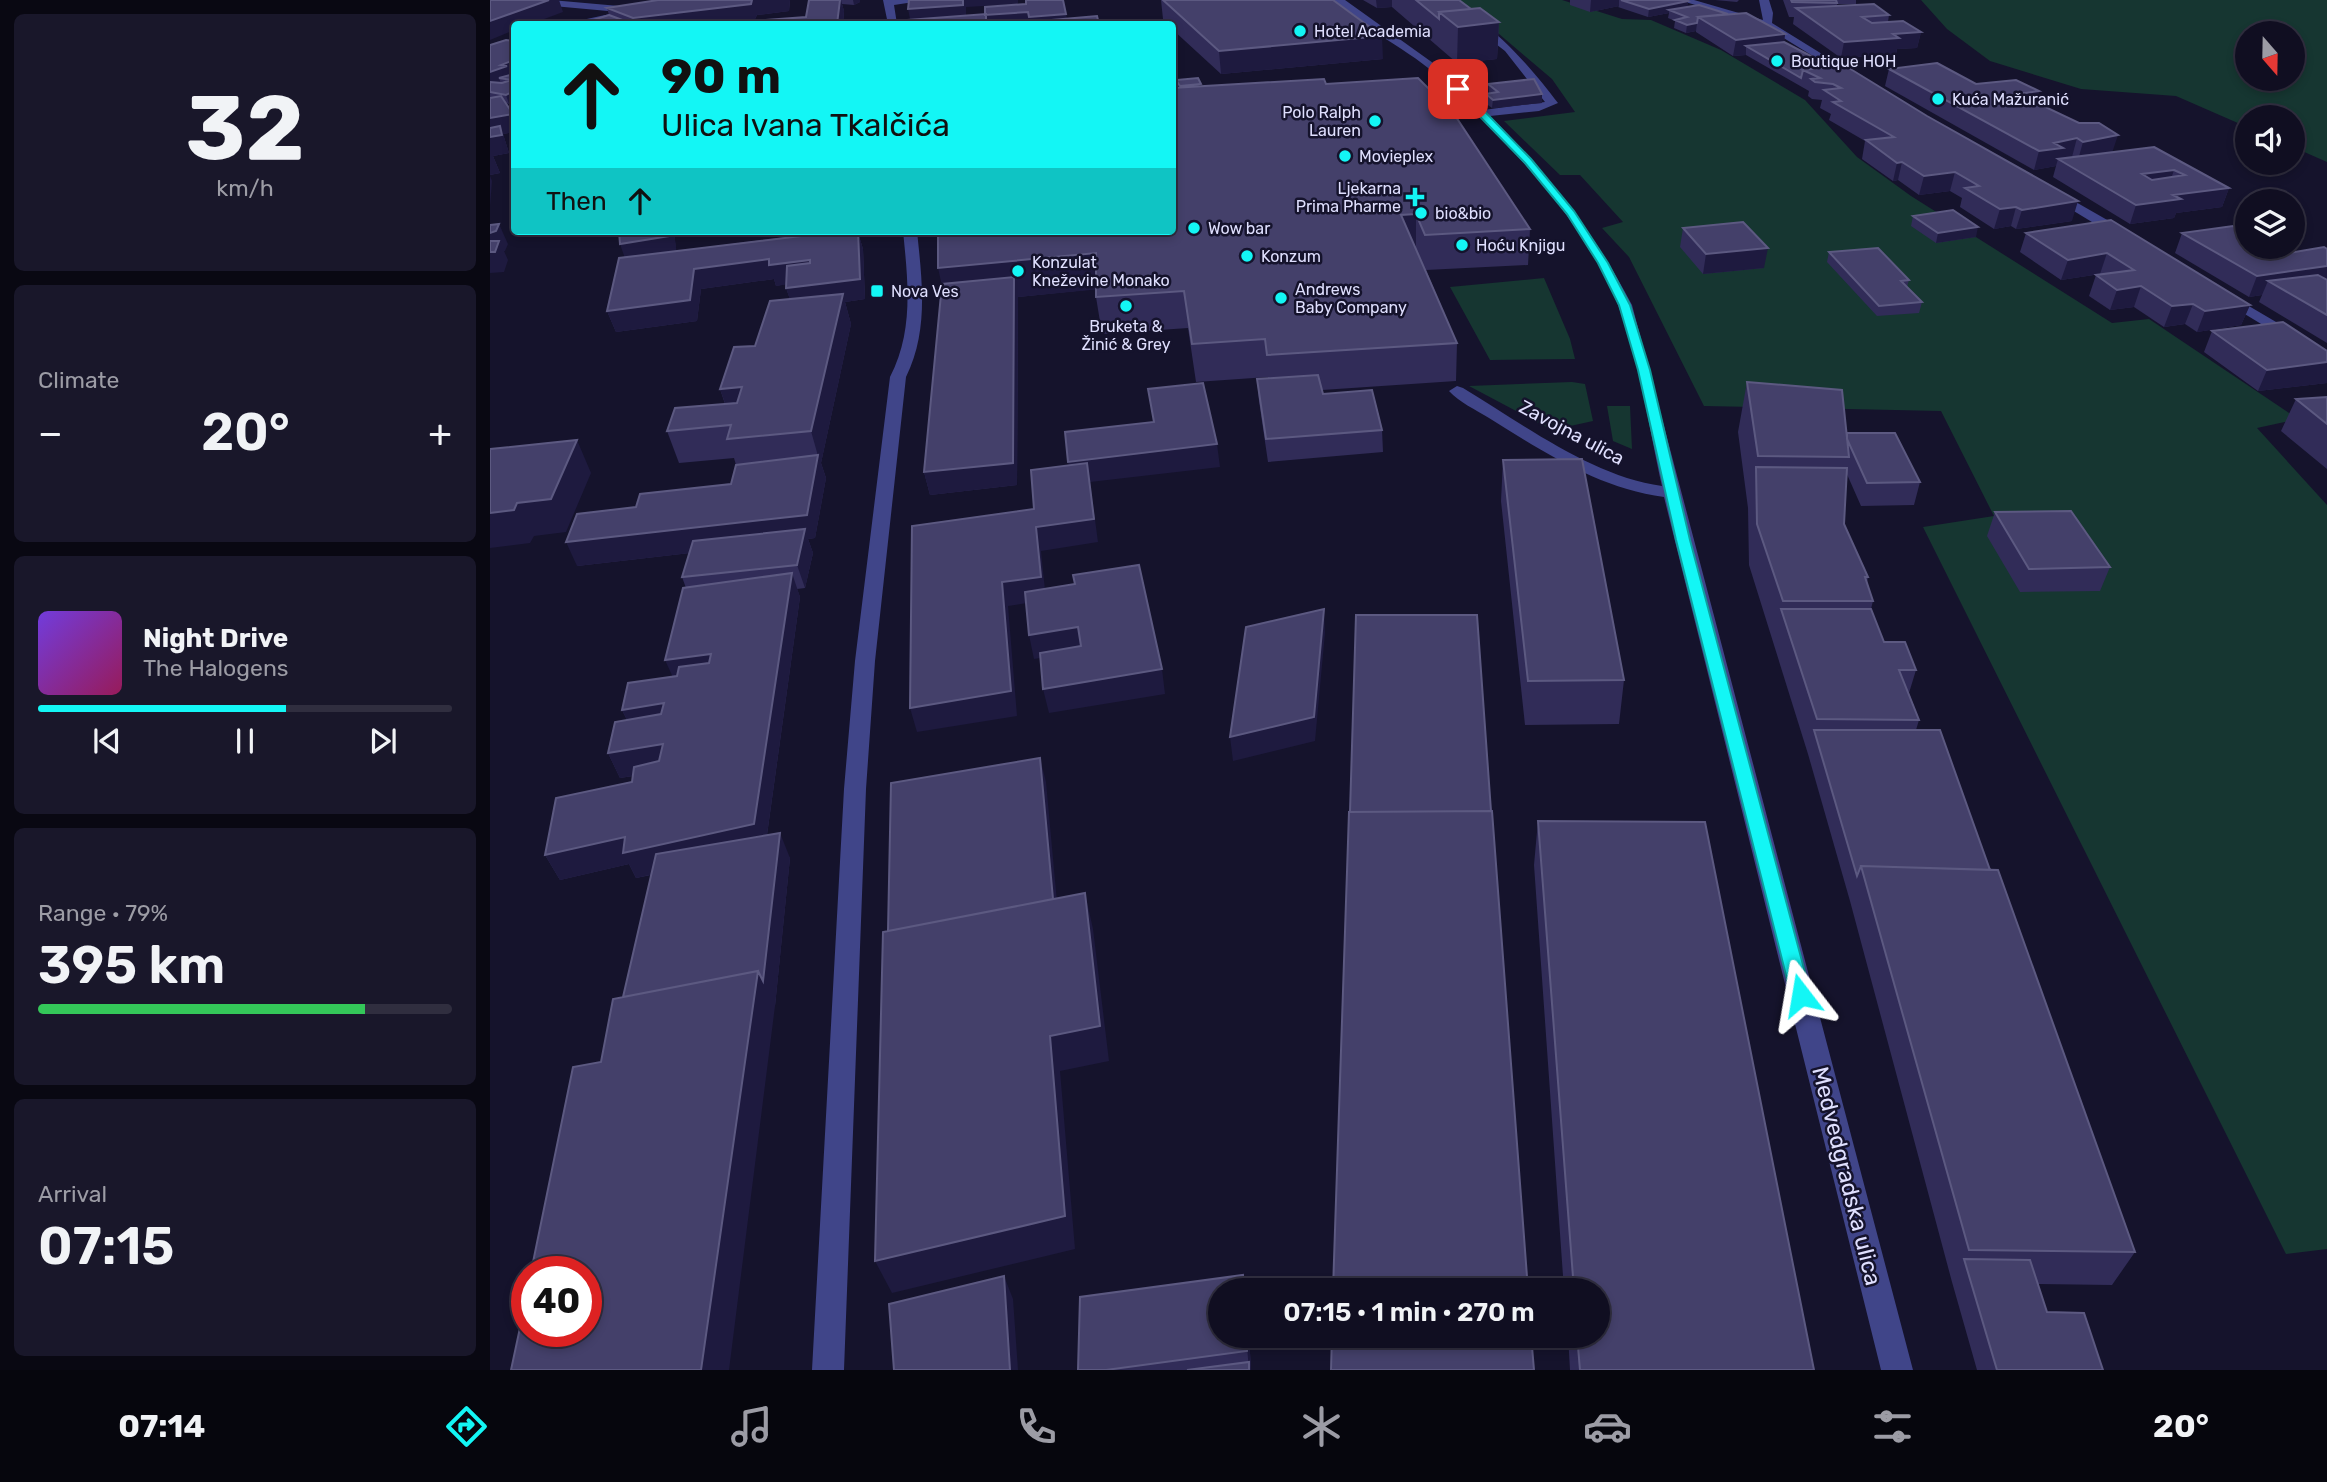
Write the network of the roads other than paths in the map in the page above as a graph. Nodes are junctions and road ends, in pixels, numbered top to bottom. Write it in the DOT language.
graph roads {
  1 [pos="520,0"];
  2 [pos="922,0"];
  3 [pos="1339,0"];
  4 [pos="1429,0"];
  5 [pos="1684,0"];
  6 [pos="1764,0"];
  7 [pos="889,1"];
  8 [pos="639,10"];
  9 [pos="627,13"];
  10 [pos="590,21"];
  11 [pos="892,21"];
  12 [pos="1767,24"];
  13 [pos="1865,84"];
  14 [pos="1482,113"];
  15 [pos="2045,188"];
  16 [pos="910,235"];
  17 [pos="2132,240"];
  18 [pos="2211,287"];
  19 [pos="2327,359"];
  20 [pos="1457,391"];
  21 [pos="1672,493"];
  22 [pos="828,1370"];
  23 [pos="1897,1370"];
  1 -- 9 [label="street"];
  2 -- 7 [label="street"];
  3 -- 14 [label="street, Medvedgradska ulica"];
  4 -- 14 [label="street"];
  5 -- 12 [label="street"];
  6 -- 12 [label="street"];
  7 -- 11 [label="street"];
  8 -- 9 [label="street"];
  9 -- 10 [label="street"];
  12 -- 13 [label="street"];
  14 -- 21 [label="street, Medvedgradska ulica"];
  15 -- 17 [label="street"];
  16 -- 22 [label="street"];
  18 -- 19 [label="street"];
  20 -- 21 [label="street, Zavojna ulica"];
  21 -- 23 [label="street, Medvedgradska ulica"];
}
